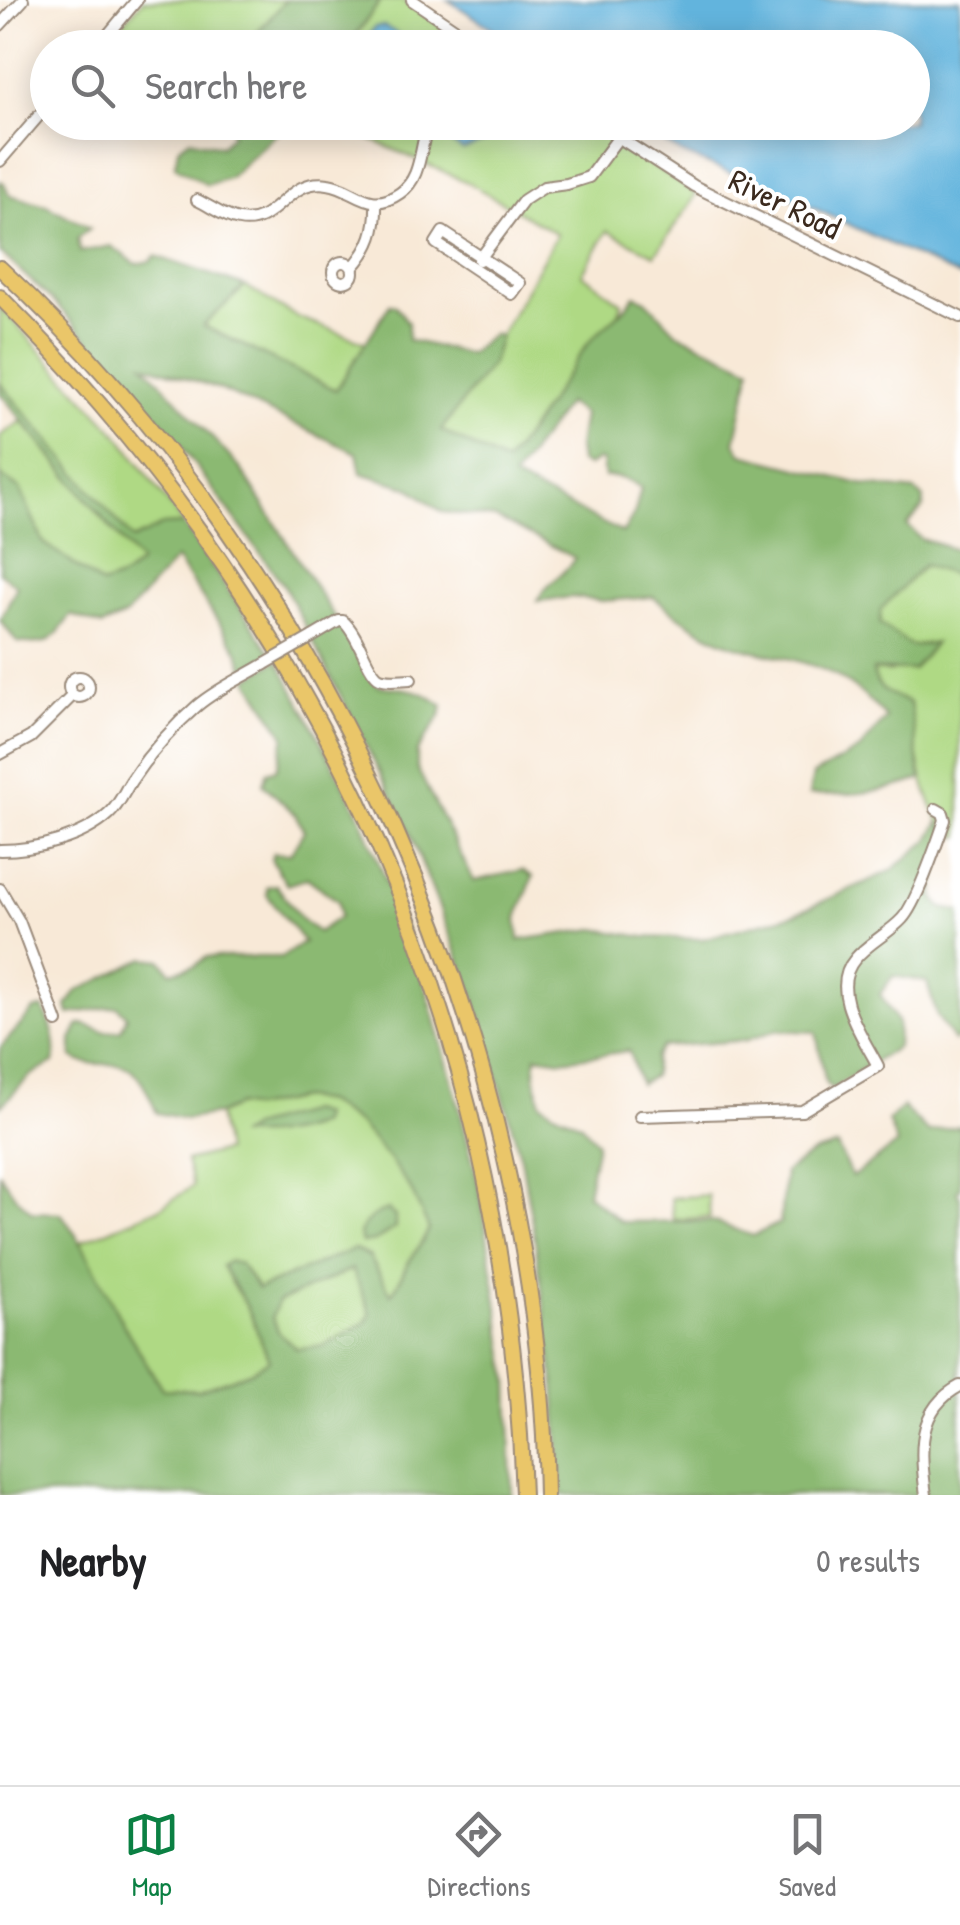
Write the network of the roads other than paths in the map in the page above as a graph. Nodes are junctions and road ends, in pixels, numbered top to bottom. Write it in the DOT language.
graph roads {
  1 [pos="23,0"];
  2 [pos="137,0"];
  3 [pos="412,0"];
  4 [pos="0,25"];
  5 [pos="111,30"];
  6 [pos="456,30"];
  7 [pos="30,125"];
  8 [pos="423,140"];
  9 [pos="617,140"];
  10 [pos="621,140"];
  11 [pos="1,157"];
  12 [pos="197,200"];
  13 [pos="376,202"];
  14 [pos="482,257"];
  15 [pos="0,268"];
  16 [pos="353,268"];
  17 [pos="474,268"];
  18 [pos="0,297"];
  19 [pos="960,317"];
  20 [pos="411,679"];
  21 [pos="73,695"];
  22 [pos="0,754"];
  23 [pos="936,809"];
  24 [pos="0,850"];
  25 [pos="0,889"];
  26 [pos="58,1022"];
  27 [pos="640,1116"];
  28 [pos="960,1386"];
  29 [pos="523,1495"];
  30 [pos="546,1495"];
  31 [pos="926,1495"];
  1 -- 4 [label="street"];
  2 -- 5 [label="street"];
  3 -- 6 [label="street"];
  7 -- 11 [label="street"];
  8 -- 13 [label="street"];
  9 -- 14 [label="street"];
  10 -- 19 [label="street, River Road"];
  12 -- 13 [label="street"];
  13 -- 16 [label="street"];
  14 -- 17 [label="street"];
  14 -- 17 [label="street"];
  14 -- 17 [label="street"];
  15 -- 30 [label="highway"];
  18 -- 29 [label="highway"];
  20 -- 24 [label="street, bridge"];
  21 -- 22 [label="street"];
  23 -- 27 [label="street"];
  25 -- 26 [label="street"];
  28 -- 31 [label="street"];
}
